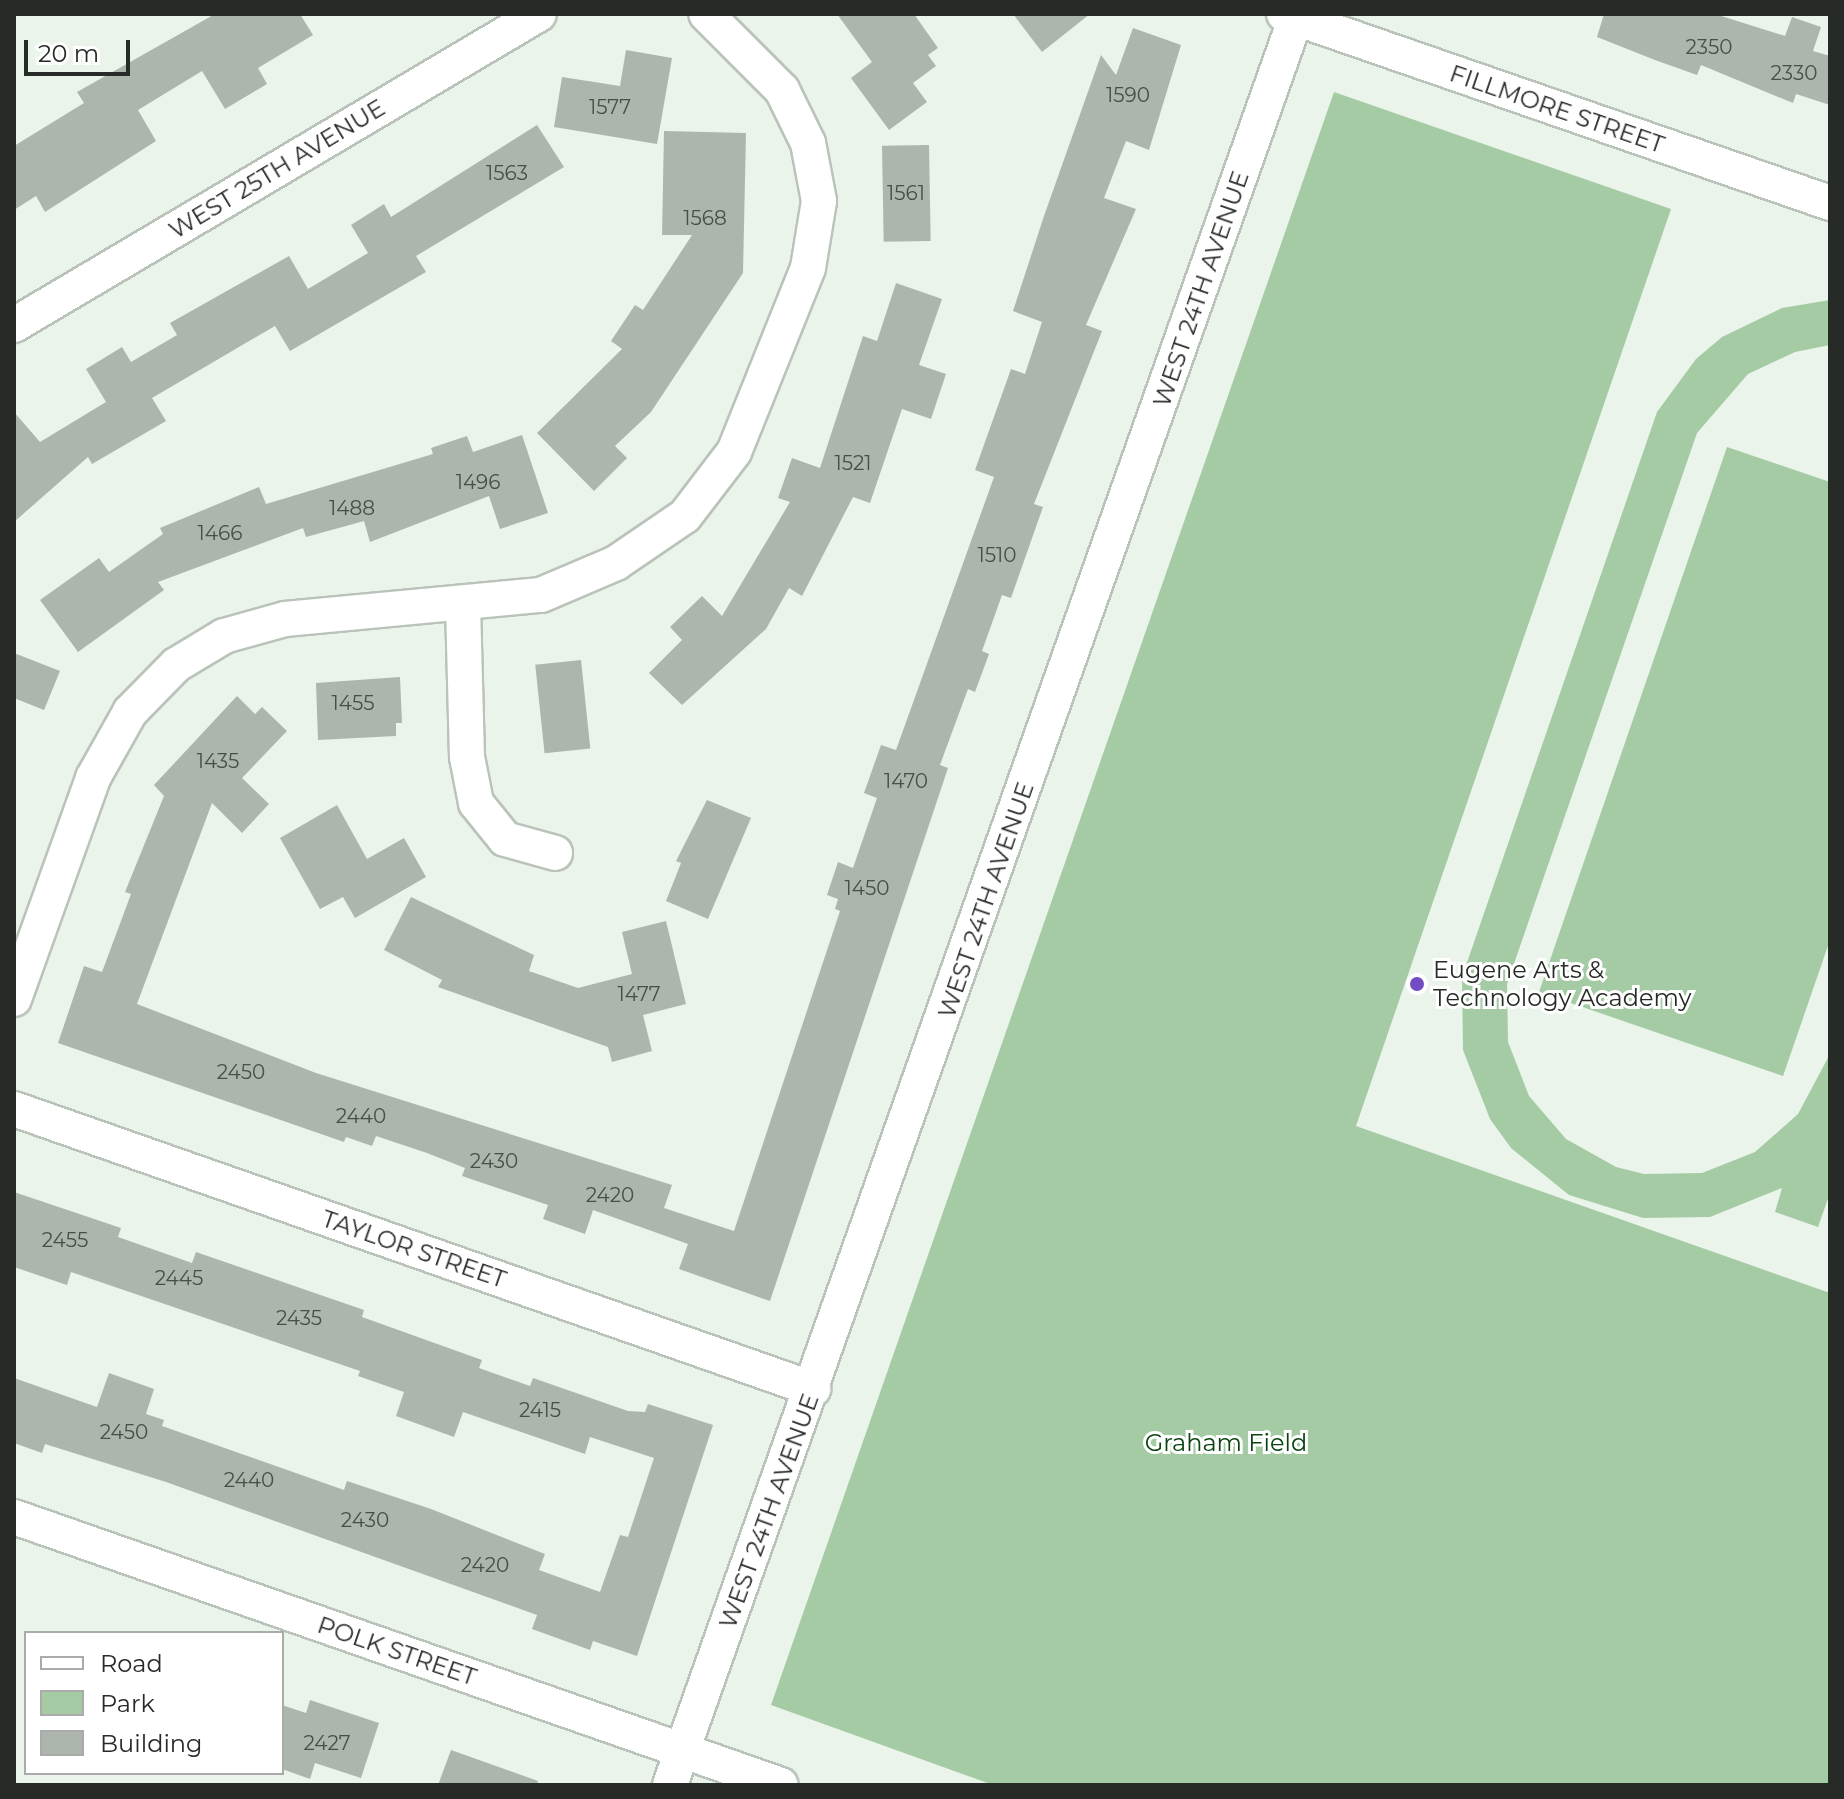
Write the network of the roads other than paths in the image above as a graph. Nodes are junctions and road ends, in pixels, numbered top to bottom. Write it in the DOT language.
graph roads {
  1 [pos="539,14"];
  2 [pos="706,14"];
  3 [pos="1292,15"];
  4 [pos="1830,203"];
  5 [pos="14,325"];
  6 [pos="463,605"];
  7 [pos="555,853"];
  8 [pos="14,999"];
  9 [pos="14,1109"];
  10 [pos="813,1389"];
  11 [pos="14,1517"];
  12 [pos="682,1751"];
  13 [pos="670,1785"];
  14 [pos="781,1785"];
  1 -- 5 [label="street, WEST 25TH AVENUE"];
  2 -- 6 [label="street"];
  3 -- 4 [label="street, FILLMORE STREET"];
  3 -- 10 [label="street, WEST 24TH AVENUE"];
  6 -- 7 [label="street"];
  6 -- 8 [label="street"];
  9 -- 10 [label="street, TAYLOR STREET"];
  10 -- 12 [label="street, WEST 24TH AVENUE"];
  11 -- 12 [label="street, POLK STREET"];
  12 -- 13 [label="street, WEST 24TH AVENUE"];
  12 -- 14 [label="street, POLK STREET"];
}
